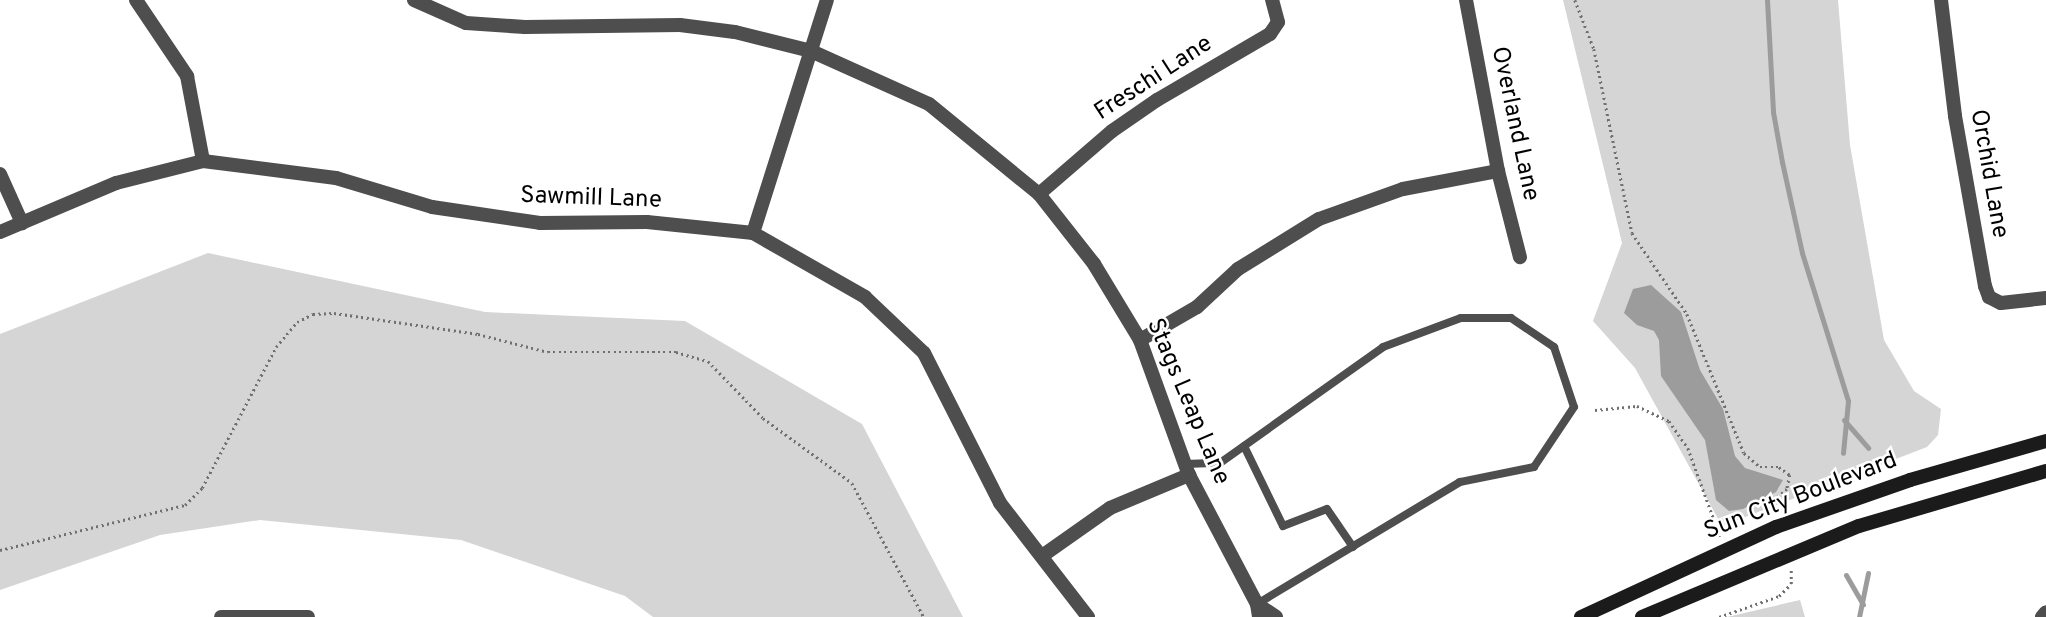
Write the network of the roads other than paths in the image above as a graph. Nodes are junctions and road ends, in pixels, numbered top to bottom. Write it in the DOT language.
graph roads {
  1 [pos="136,0"];
  2 [pos="414,0"];
  3 [pos="827,0"];
  4 [pos="1272,0"];
  5 [pos="1466,0"];
  6 [pos="1941,0"];
  7 [pos="811,51"];
  8 [pos="203,161"];
  9 [pos="1498,171"];
  10 [pos="0,174"];
  11 [pos="1039,194"];
  12 [pos="22,223"];
  13 [pos="0,232"];
  14 [pos="753,233"];
  15 [pos="1520,257"];
  16 [pos="2046,298"];
  17 [pos="1140,340"];
  18 [pos="2046,441"];
  19 [pos="1244,446"];
  20 [pos="1187,469"];
  21 [pos="2046,471"];
  22 [pos="1353,547"];
  23 [pos="1042,556"];
  24 [pos="1258,610"];
  25 [pos="2046,612"];
  26 [pos="221,617"];
  27 [pos="308,617"];
  28 [pos="1088,617"];
  29 [pos="1276,617"];
  30 [pos="1581,617"];
  31 [pos="1642,617"];
  32 [pos="2042,617"];
  1 -- 8 [label="street"];
  2 -- 7 [label="street, Stags Leap Lane"];
  3 -- 7 [label="street"];
  4 -- 11 [label="street, Freschi Lane"];
  5 -- 9 [label="street, Overland Lane"];
  6 -- 16 [label="street, Orchid Lane"];
  7 -- 11 [label="street, Stags Leap Lane"];
  7 -- 14 [label="street"];
  8 -- 12 [label="street, Sawmill Lane"];
  8 -- 14 [label="street, Sawmill Lane"];
  9 -- 15 [label="street, Overland Lane"];
  9 -- 17 [label="street"];
  10 -- 12 [label="street"];
  11 -- 17 [label="street, Stags Leap Lane"];
  12 -- 13 [label="street, Sawmill Lane"];
  14 -- 23 [label="street, Sawmill Lane"];
  17 -- 20 [label="street, Stags Leap Lane"];
  18 -- 30 [label="street, Sun City Boulevard"];
  19 -- 20 [label="lane"];
  19 -- 22 [label="lane"];
  19 -- 22 [label="lane"];
  20 -- 23 [label="street"];
  20 -- 24 [label="street, Stags Leap Lane"];
  21 -- 31 [label="street, Sun City Boulevard"];
  22 -- 24 [label="lane"];
  23 -- 28 [label="street, Sawmill Lane"];
  24 -- 29 [label="street, Stags Leap Lane"];
  25 -- 32 [label="street"];
  26 -- 27 [label="street"];
}
